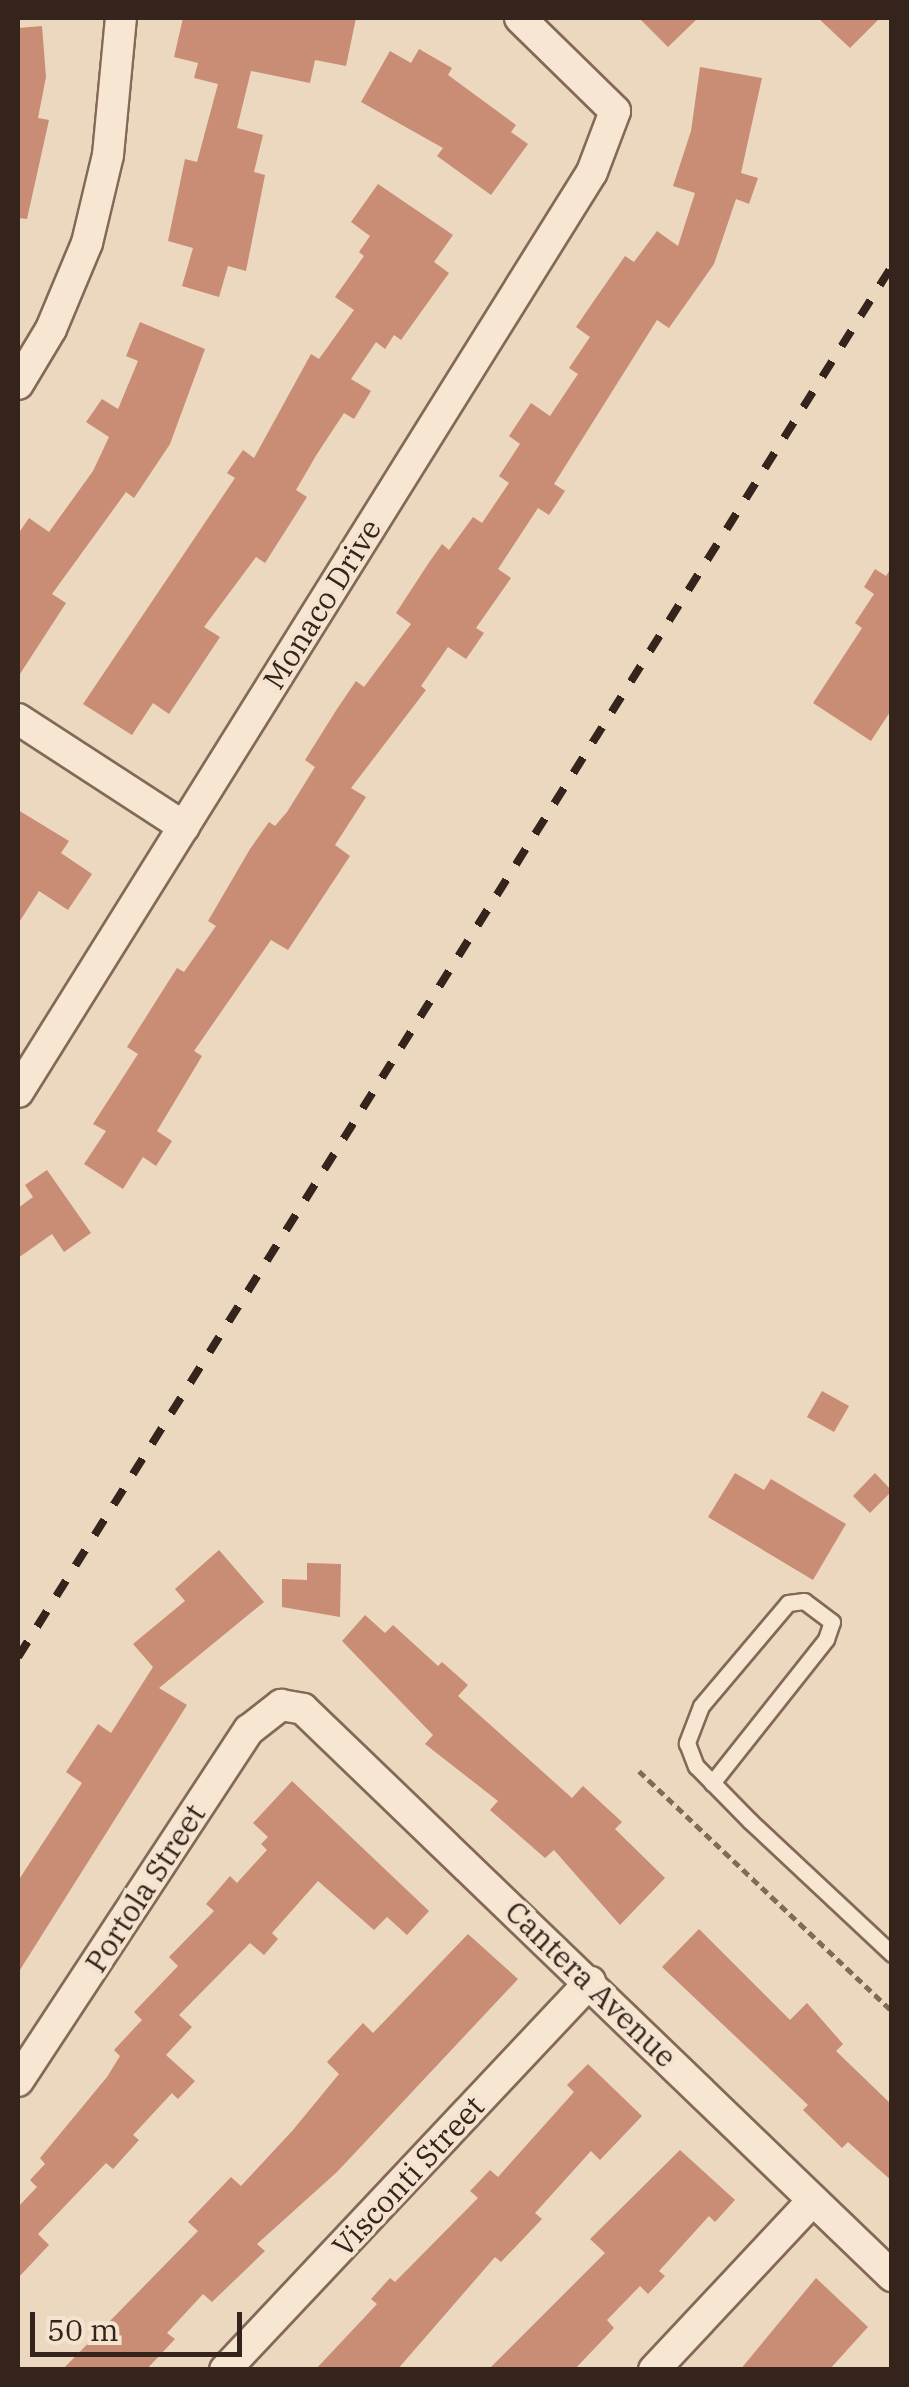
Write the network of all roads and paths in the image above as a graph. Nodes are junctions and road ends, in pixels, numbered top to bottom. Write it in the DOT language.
graph roads {
  1 [pos="121,18"];
  2 [pos="520,18"];
  3 [pos="18,384"];
  4 [pos="18,719"];
  5 [pos="184,828"];
  6 [pos="18,1092"];
  7 [pos="281,1704"];
  8 [pos="638,1772"];
  9 [pos="712,1782"];
  10 [pos="892,1954"];
  11 [pos="590,1982"];
  12 [pos="892,2011"];
  13 [pos="18,2081"];
  14 [pos="811,2202"];
  15 [pos="892,2276"];
  16 [pos="225,2370"];
  17 [pos="654,2370"];
  1 -- 3 [label="street"];
  2 -- 5 [label="street, Monaco Drive"];
  4 -- 5 [label="street"];
  5 -- 6 [label="street, Monaco Drive"];
  7 -- 11 [label="street, Cantera Avenue"];
  7 -- 13 [label="street, Portola Street"];
  8 -- 12 [label="path"];
  9 -- 9 [label="lane"];
  9 -- 10 [label="lane"];
  11 -- 14 [label="street, Cantera Avenue"];
  11 -- 16 [label="street, Visconti Street"];
  14 -- 15 [label="street, Cantera Avenue"];
  14 -- 17 [label="street"];
}
